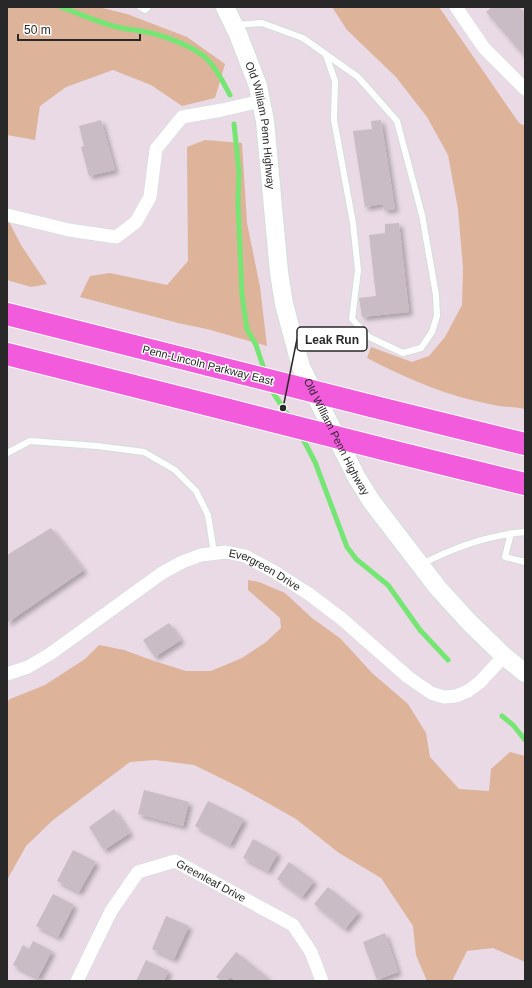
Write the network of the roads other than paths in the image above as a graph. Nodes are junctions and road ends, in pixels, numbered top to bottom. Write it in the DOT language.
graph roads {
  1 [pos="140,7"];
  2 [pos="148,7"];
  3 [pos="225,7"];
  4 [pos="456,7"];
  5 [pos="234,25"];
  6 [pos="326,55"];
  7 [pos="525,90"];
  8 [pos="261,101"];
  9 [pos="7,215"];
  10 [pos="7,314"];
  11 [pos="7,354"];
  12 [pos="525,444"];
  13 [pos="7,453"];
  14 [pos="525,484"];
  15 [pos="525,532"];
  16 [pos="511,533"];
  17 [pos="214,553"];
  18 [pos="525,562"];
  19 [pos="421,565"];
  20 [pos="504,656"];
  21 [pos="7,674"];
  22 [pos="525,674"];
  23 [pos="77,981"];
  24 [pos="322,981"];
  1 -- 2 [label="lane"];
  3 -- 5 [label="main road, Old William Penn Highway"];
  4 -- 7 [label="street"];
  5 -- 6 [label="lane"];
  5 -- 8 [label="main road, Old William Penn Highway"];
  6 -- 6 [label="lane"];
  8 -- 9 [label="street"];
  8 -- 19 [label="main road, Old William Penn Highway"];
  10 -- 12 [label="highway, Penn-Lincoln Parkway East, bridge"];
  11 -- 14 [label="highway, bridge"];
  13 -- 17 [label="lane"];
  15 -- 16 [label="lane"];
  16 -- 18 [label="lane"];
  16 -- 19 [label="lane"];
  17 -- 20 [label="street, Evergreen Drive"];
  17 -- 21 [label="street, Evergreen Drive"];
  19 -- 20 [label="main road, Old William Penn Highway"];
  20 -- 22 [label="main road, Old William Penn Highway"];
  23 -- 24 [label="street, Greenleaf Drive"];
}
